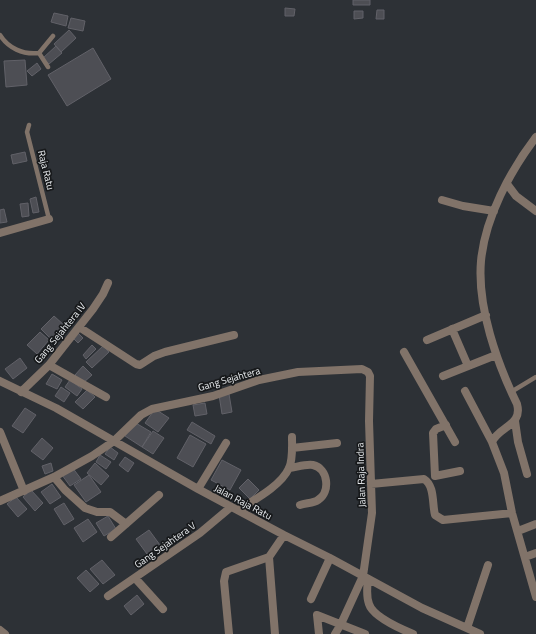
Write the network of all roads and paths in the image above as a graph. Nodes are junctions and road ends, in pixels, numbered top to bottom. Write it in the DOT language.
graph roads {
  1 [pos="0,35"];
  2 [pos="53,36"];
  3 [pos="39,53"];
  4 [pos="48,67"];
  5 [pos="30,125"];
  6 [pos="536,137"];
  7 [pos="507,184"];
  8 [pos="442,200"];
  9 [pos="494,211"];
  10 [pos="536,211"];
  11 [pos="50,219"];
  12 [pos="0,233"];
  13 [pos="108,283"];
  14 [pos="486,315"];
  15 [pos="79,327"];
  16 [pos="452,329"];
  17 [pos="234,335"];
  18 [pos="427,340"];
  19 [pos="404,352"];
  20 [pos="496,355"];
  21 [pos="49,365"];
  22 [pos="468,366"];
  23 [pos="362,369"];
  24 [pos="443,376"];
  25 [pos="536,377"];
  26 [pos="0,381"];
  27 [pos="465,391"];
  28 [pos="21,392"];
  29 [pos="511,392"];
  30 [pos="106,397"];
  31 [pos="515,421"];
  32 [pos="446,425"];
  33 [pos="0,432"];
  34 [pos="292,437"];
  35 [pos="114,441"];
  36 [pos="455,442"];
  37 [pos="492,442"];
  38 [pos="226,443"];
  39 [pos="337,443"];
  40 [pos="292,448"];
  41 [pos="289,468"];
  42 [pos="460,471"];
  43 [pos="527,474"];
  44 [pos="434,476"];
  45 [pos="54,477"];
  46 [pos="371,484"];
  47 [pos="429,484"];
  48 [pos="198,488"];
  49 [pos="24,491"];
  50 [pos="159,495"];
  51 [pos="0,501"];
  52 [pos="300,505"];
  53 [pos="234,508"];
  54 [pos="512,513"];
  55 [pos="126,524"];
  56 [pos="536,524"];
  57 [pos="518,531"];
  58 [pos="284,535"];
  59 [pos="111,537"];
  60 [pos="536,553"];
  61 [pos="269,557"];
  62 [pos="525,557"];
  63 [pos="330,558"];
  64 [pos="488,565"];
  65 [pos="135,578"];
  66 [pos="364,580"];
  67 [pos="108,596"];
  68 [pos="536,597"];
  69 [pos="311,599"];
  70 [pos="163,609"];
  71 [pos="341,624"];
  72 [pos="467,628"];
  73 [pos="0,630"];
  74 [pos="5,634"];
  75 [pos="229,634"];
  76 [pos="275,634"];
  77 [pos="319,634"];
  78 [pos="335,634"];
  79 [pos="365,634"];
  80 [pos="413,634"];
  81 [pos="480,634"];
  1 -- 3 [label="lane"];
  2 -- 3 [label="lane"];
  3 -- 4 [label="lane"];
  5 -- 11 [label="lane, Raja Ratu"];
  6 -- 7 [label="street"];
  7 -- 9 [label="street"];
  7 -- 10 [label="street"];
  8 -- 9 [label="street"];
  9 -- 14 [label="street"];
  11 -- 12 [label="street"];
  13 -- 15 [label="street, Gang Sejahtera IV"];
  14 -- 16 [label="street"];
  14 -- 20 [label="street"];
  15 -- 17 [label="street"];
  15 -- 21 [label="street, Gang Sejahtera IV"];
  16 -- 18 [label="street"];
  16 -- 22 [label="street"];
  19 -- 32 [label="street"];
  20 -- 22 [label="street"];
  20 -- 29 [label="street"];
  21 -- 28 [label="street, Gang Sejahtera IV"];
  21 -- 30 [label="street"];
  22 -- 24 [label="street"];
  23 -- 35 [label="street, Gang Sejahtera"];
  23 -- 46 [label="street, Jalan Raja Indra"];
  25 -- 29 [label="lane"];
  26 -- 28 [label="street, Jalan Raja Ratu"];
  27 -- 37 [label="street"];
  28 -- 35 [label="street, Jalan Raja Ratu"];
  29 -- 31 [label="street"];
  31 -- 37 [label="street"];
  31 -- 43 [label="street"];
  32 -- 36 [label="street"];
  32 -- 44 [label="street"];
  33 -- 49 [label="street"];
  34 -- 40 [label="street"];
  35 -- 45 [label="street, Gang Sejahtera"];
  35 -- 48 [label="street, Jalan Raja Ratu"];
  37 -- 54 [label="street"];
  38 -- 48 [label="street"];
  39 -- 40 [label="street"];
  40 -- 41 [label="street"];
  41 -- 52 [label="street"];
  41 -- 53 [label="street, Gang Sejahtera V"];
  42 -- 44 [label="street"];
  44 -- 47 [label="street"];
  45 -- 49 [label="street, Gang Sejahtera"];
  45 -- 55 [label="street"];
  46 -- 47 [label="street"];
  46 -- 66 [label="street, Jalan Raja Indra"];
  47 -- 54 [label="street"];
  48 -- 53 [label="street, Jalan Raja Ratu"];
  49 -- 51 [label="street, Gang Sejahtera"];
  50 -- 55 [label="street"];
  53 -- 58 [label="street, Jalan Raja Ratu"];
  53 -- 65 [label="street, Gang Sejahtera V"];
  54 -- 57 [label="street"];
  55 -- 59 [label="street"];
  56 -- 57 [label="street"];
  57 -- 62 [label="street"];
  58 -- 61 [label="street"];
  58 -- 63 [label="street, Jalan Raja Ratu"];
  60 -- 62 [label="street"];
  61 -- 75 [label="street"];
  61 -- 76 [label="street"];
  62 -- 68 [label="street"];
  63 -- 66 [label="street, Jalan Raja Ratu"];
  63 -- 69 [label="street"];
  64 -- 72 [label="street"];
  65 -- 67 [label="street, Gang Sejahtera V"];
  65 -- 70 [label="street"];
  66 -- 71 [label="street"];
  66 -- 72 [label="street, Jalan Raja Ratu"];
  66 -- 80 [label="street"];
  71 -- 77 [label="street"];
  71 -- 78 [label="street"];
  71 -- 79 [label="street"];
  72 -- 81 [label="street, Jalan Raja Ratu"];
  73 -- 74 [label="street"];
}
